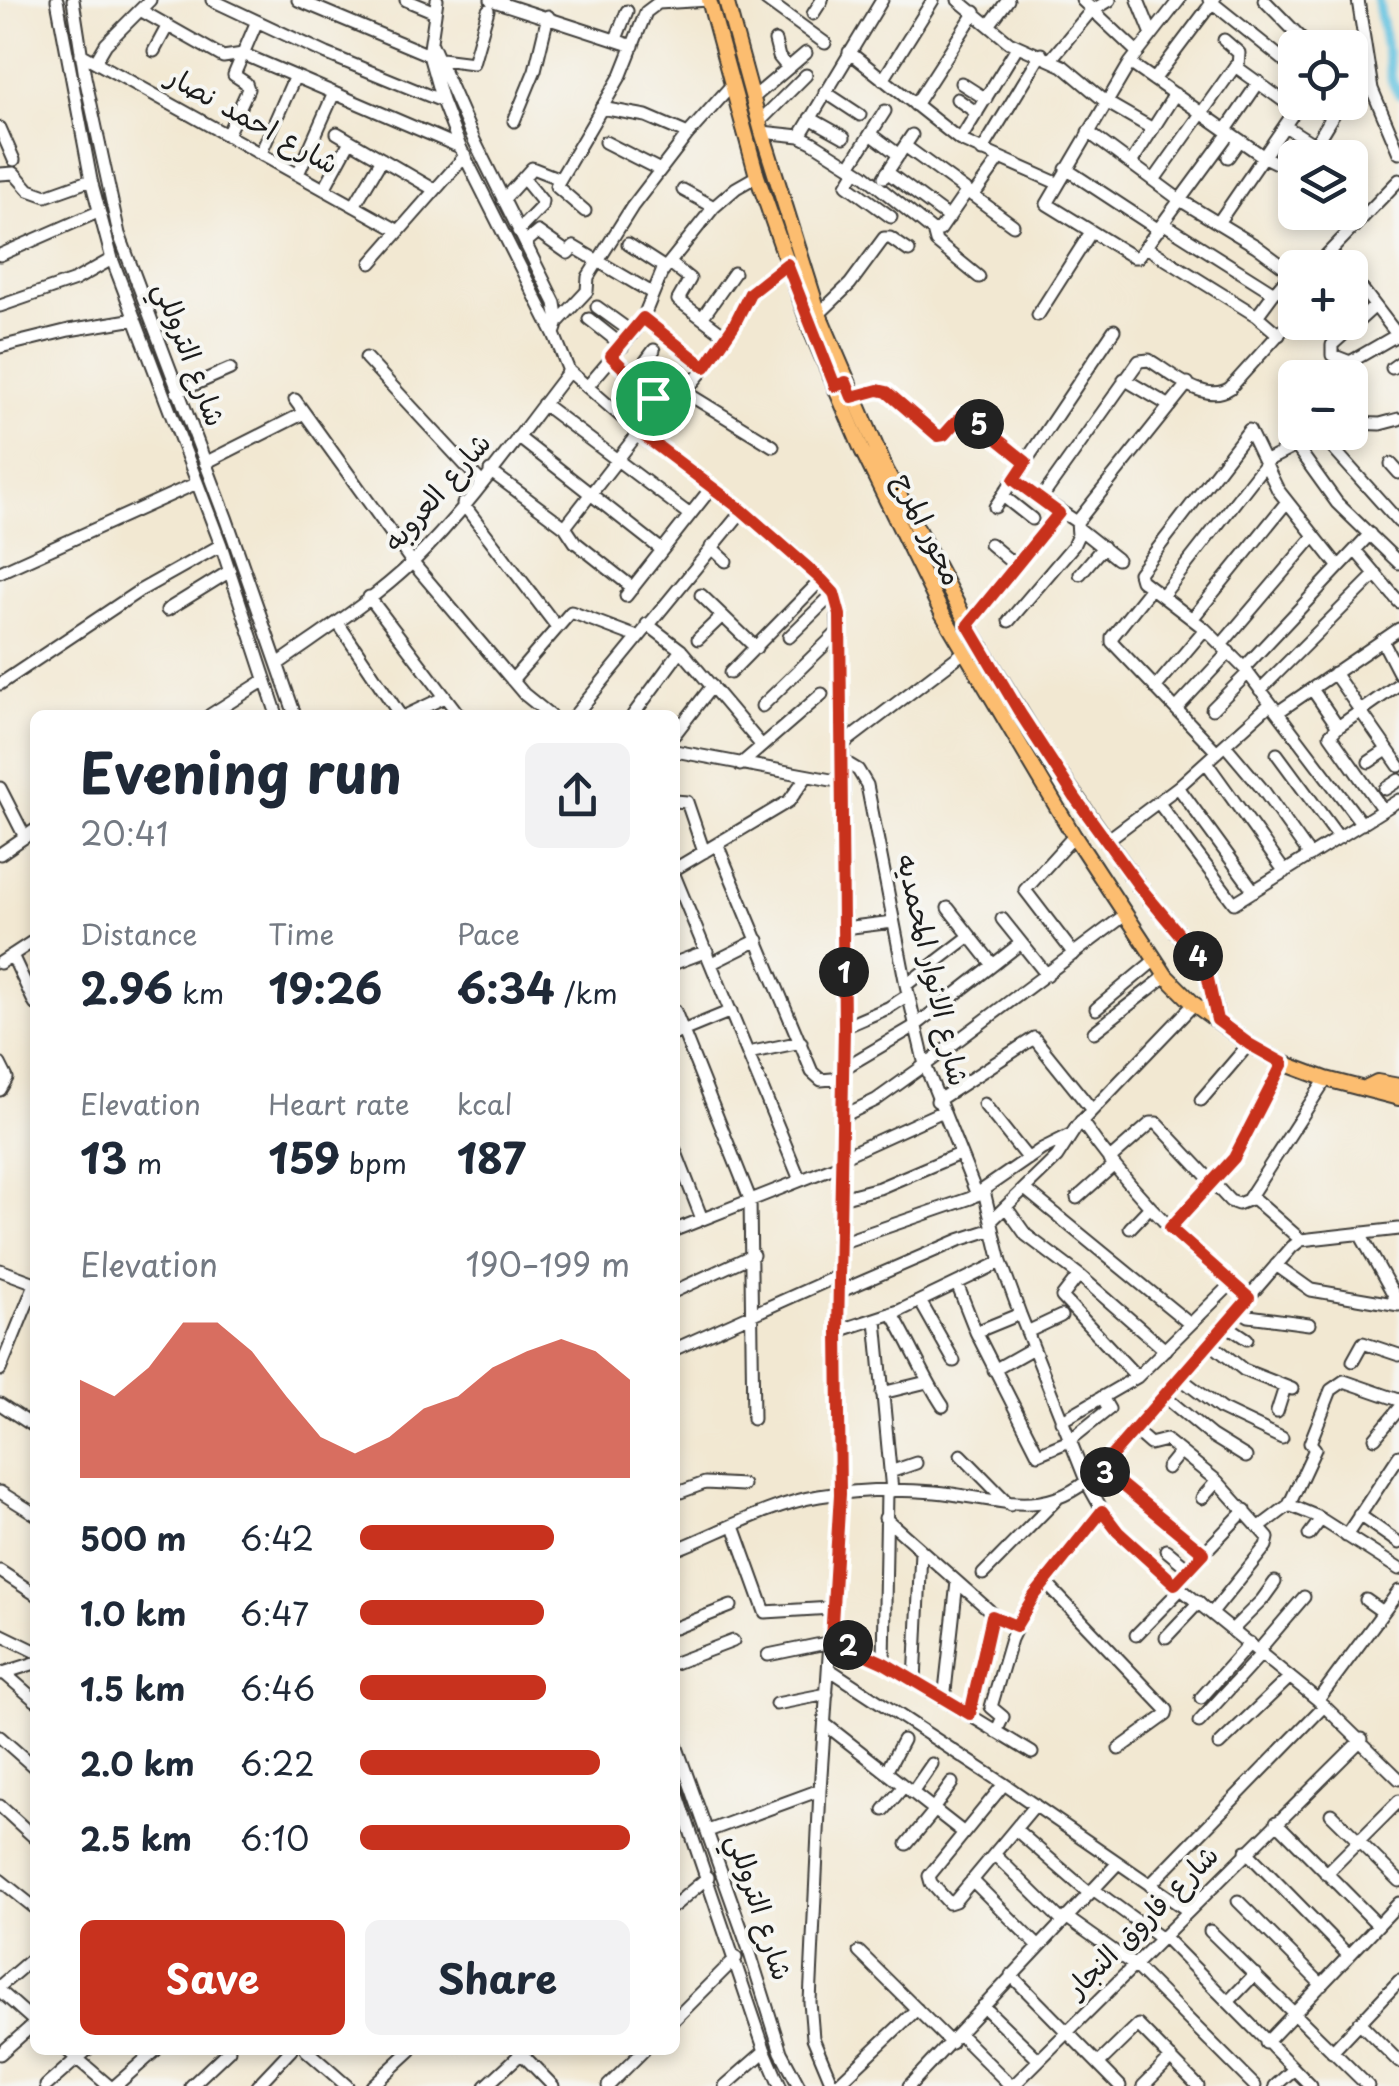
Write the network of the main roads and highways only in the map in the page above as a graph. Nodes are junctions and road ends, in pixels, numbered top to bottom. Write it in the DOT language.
graph roads {
  1 [pos="709,0"];
  2 [pos="731,4"];
  3 [pos="841,384"];
  4 [pos="1217,1020"];
  5 [pos="1399,1086"];
  6 [pos="1367,1087"];
  7 [pos="1399,1098"];
  1 -- 3 [label="main road, محور المرج"];
  2 -- 3 [label="main road, محور المرج"];
  3 -- 4 [label="main road, محور المرج"];
  3 -- 4 [label="main road, محور المرج"];
  4 -- 6 [label="main road, محور المرج"];
  5 -- 6 [label="main road, محور المرج"];
  6 -- 7 [label="main road, محور المرج"];
}
